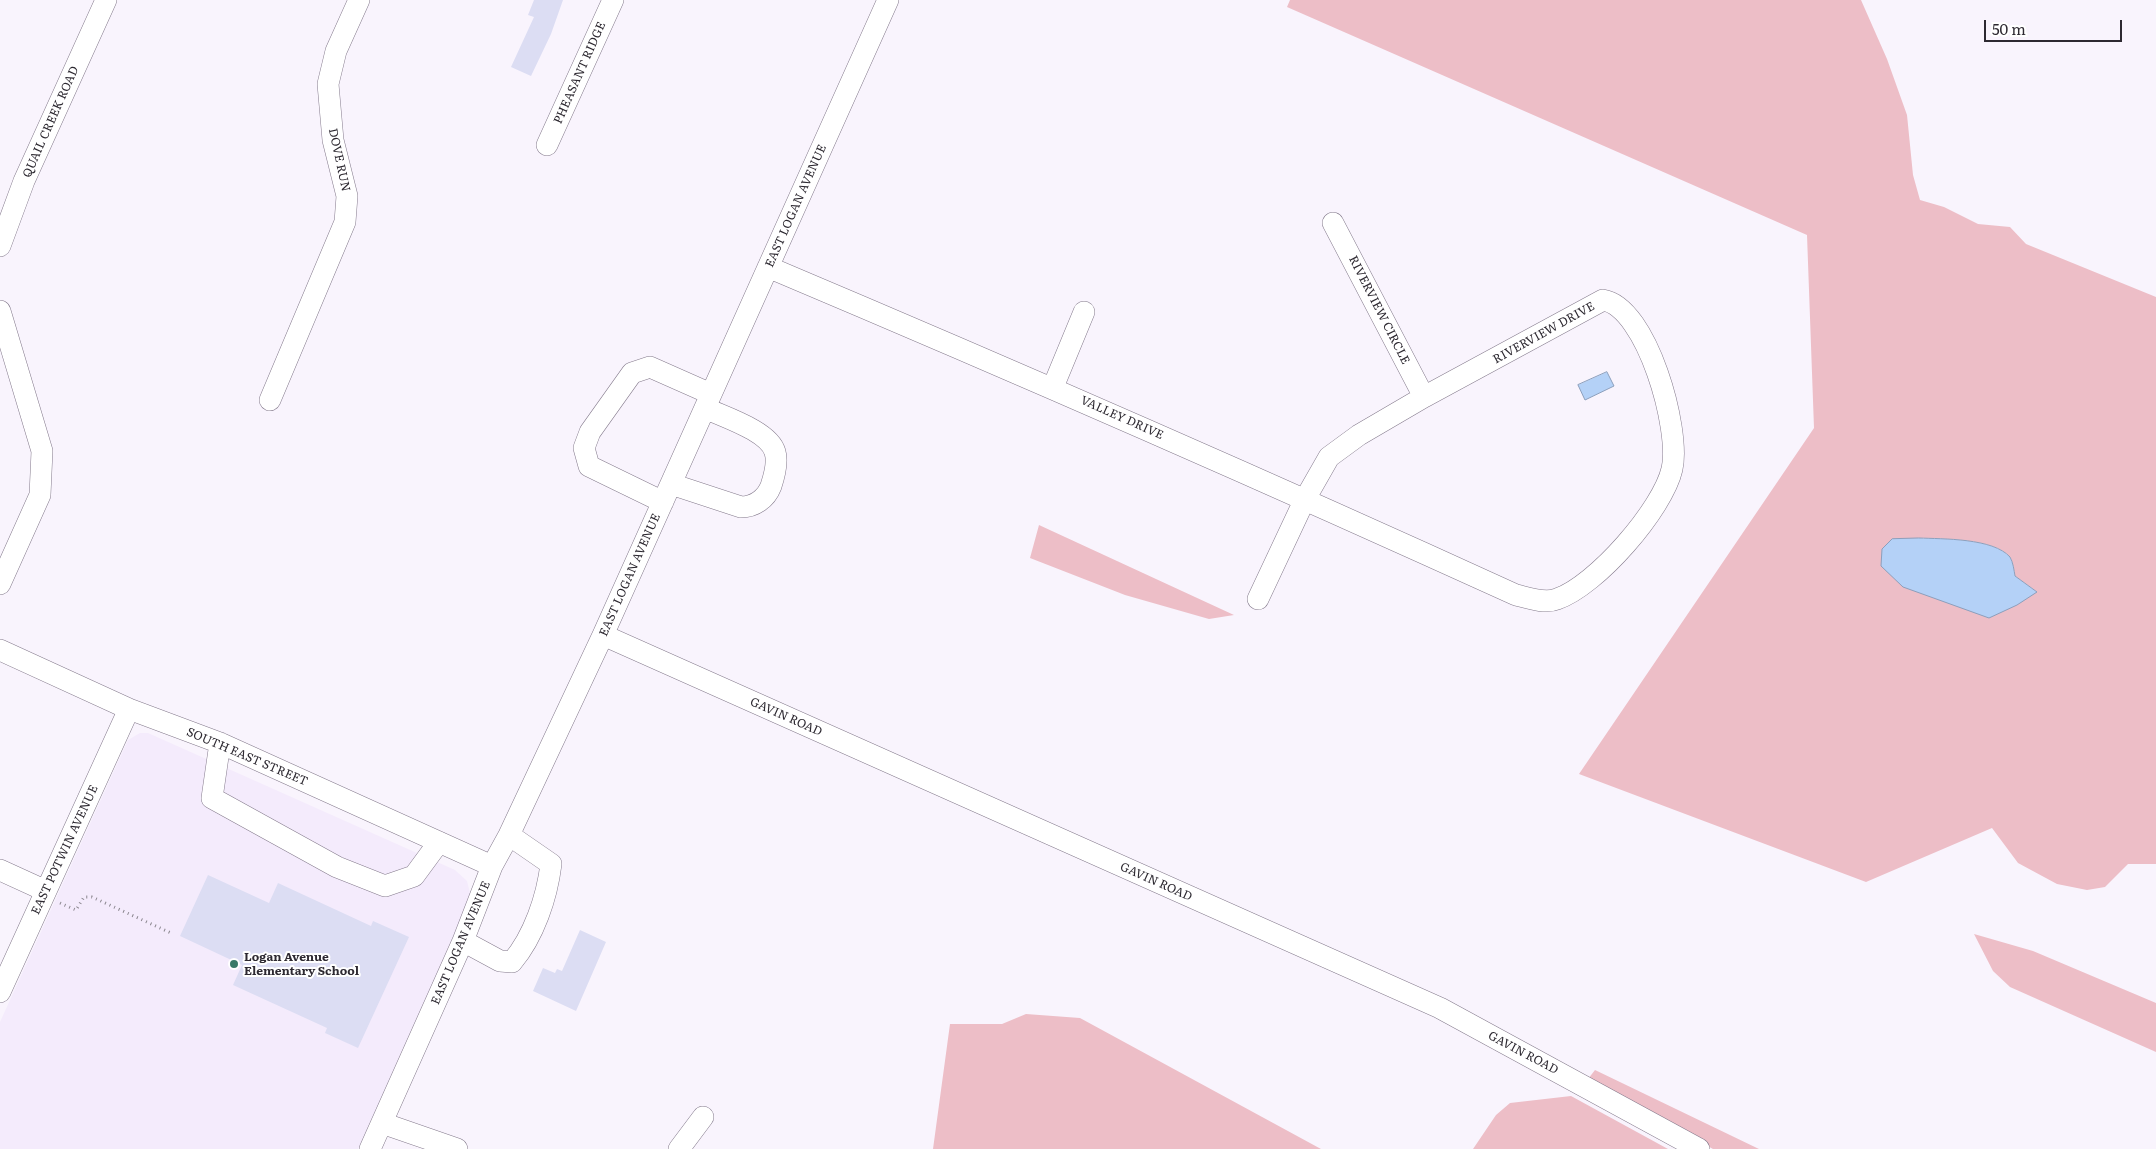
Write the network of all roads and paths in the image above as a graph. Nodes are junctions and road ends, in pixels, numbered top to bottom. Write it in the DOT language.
graph roads {
  1 [pos="106,0"];
  2 [pos="359,0"];
  3 [pos="613,0"];
  4 [pos="888,0"];
  5 [pos="547,146"];
  6 [pos="1333,223"];
  7 [pos="0,246"];
  8 [pos="768,267"];
  9 [pos="0,311"];
  10 [pos="1084,312"];
  11 [pos="1053,387"];
  12 [pos="1424,397"];
  13 [pos="270,400"];
  14 [pos="708,401"];
  15 [pos="667,493"];
  16 [pos="1305,499"];
  17 [pos="1474,576"];
  18 [pos="0,584"];
  19 [pos="1258,599"];
  20 [pos="603,635"];
  21 [pos="0,650"];
  22 [pos="129,708"];
  23 [pos="220,744"];
  24 [pos="509,835"];
  25 [pos="439,842"];
  26 [pos="492,866"];
  27 [pos="0,870"];
  28 [pos="53,897"];
  29 [pos="171,933"];
  30 [pos="463,941"];
  31 [pos="0,992"];
  32 [pos="703,1117"];
  33 [pos="382,1123"];
  34 [pos="370,1149"];
  35 [pos="457,1149"];
  36 [pos="679,1149"];
  37 [pos="1699,1149"];
  1 -- 7 [label="street, QUAIL CREEK ROAD"];
  2 -- 13 [label="street, DOVE RUN"];
  3 -- 5 [label="street, PHEASANT RIDGE"];
  4 -- 8 [label="street, EAST LOGAN AVENUE"];
  6 -- 12 [label="street, RIVERVIEW CIRCLE"];
  8 -- 11 [label="street, VALLEY DRIVE"];
  8 -- 14 [label="street, EAST LOGAN AVENUE"];
  9 -- 18 [label="street"];
  10 -- 11 [label="street"];
  11 -- 16 [label="street, VALLEY DRIVE"];
  12 -- 16 [label="street, RIVERVIEW DRIVE"];
  12 -- 17 [label="street, RIVERVIEW DRIVE"];
  14 -- 15 [label="street, EAST LOGAN AVENUE"];
  14 -- 15 [label="street"];
  14 -- 15 [label="street"];
  15 -- 20 [label="street, EAST LOGAN AVENUE"];
  16 -- 17 [label="street, VALLEY DRIVE"];
  16 -- 19 [label="street, RIVERVIEW DRIVE"];
  20 -- 24 [label="street, EAST LOGAN AVENUE"];
  20 -- 37 [label="street, GAVIN ROAD"];
  21 -- 22 [label="street, SOUTH EAST STREET"];
  22 -- 23 [label="street, SOUTH EAST STREET"];
  22 -- 28 [label="street, EAST POTWIN AVENUE"];
  23 -- 25 [label="street, SOUTH EAST STREET"];
  23 -- 25 [label="street"];
  24 -- 26 [label="street, EAST LOGAN AVENUE"];
  24 -- 30 [label="street"];
  25 -- 26 [label="street, SOUTH EAST STREET"];
  26 -- 30 [label="street, EAST LOGAN AVENUE"];
  27 -- 28 [label="street"];
  28 -- 29 [label="path"];
  28 -- 31 [label="street, EAST POTWIN AVENUE"];
  30 -- 33 [label="street, EAST LOGAN AVENUE"];
  32 -- 36 [label="street"];
  33 -- 34 [label="street, EAST LOGAN AVENUE"];
  33 -- 35 [label="street"];
}
